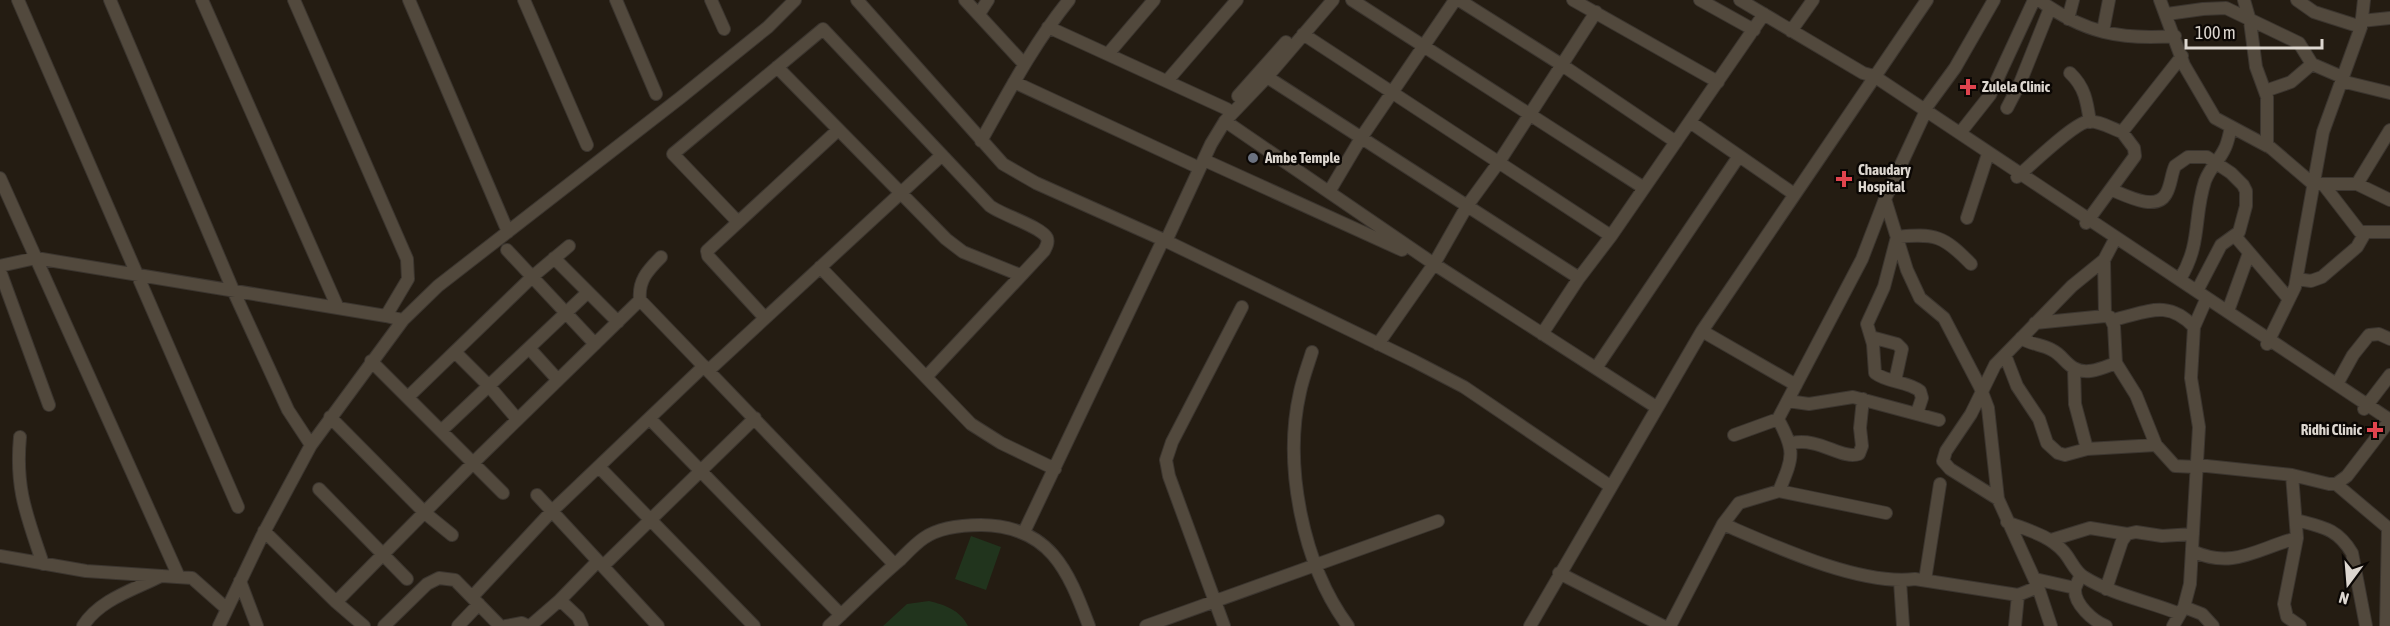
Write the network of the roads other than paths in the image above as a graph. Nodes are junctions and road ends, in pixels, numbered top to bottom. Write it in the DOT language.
graph roads {
  1 [pos="18,0"];
  2 [pos="110,0"];
  3 [pos="202,0"];
  4 [pos="294,0"];
  5 [pos="409,0"];
  6 [pos="524,0"];
  7 [pos="616,0"];
  8 [pos="711,0"];
  9 [pos="795,0"];
  10 [pos="856,0"];
  11 [pos="965,0"];
  12 [pos="988,0"];
  13 [pos="1069,0"];
  14 [pos="1154,0"];
  15 [pos="1237,0"];
  16 [pos="1323,0"];
  17 [pos="1333,0"];
  18 [pos="1352,0"];
  19 [pos="1457,0"];
  20 [pos="1573,0"];
  21 [pos="1700,0"];
  22 [pos="1740,0"];
  23 [pos="1813,0"];
  24 [pos="1927,0"];
  25 [pos="1994,0"];
  26 [pos="2034,0"];
  27 [pos="2073,0"];
  28 [pos="2109,0"];
  29 [pos="2160,0"];
  30 [pos="2244,0"];
  31 [pos="2297,0"];
  32 [pos="2364,0"];
  33 [pos="2044,4"];
  34 [pos="1596,12"];
  35 [pos="979,14"];
  36 [pos="1764,14"];
  37 [pos="2167,14"];
  38 [pos="2390,18"];
  39 [pos="2068,19"];
  40 [pos="2250,21"];
  41 [pos="2361,24"];
  42 [pos="1048,27"];
  43 [pos="724,29"];
  44 [pos="1754,30"];
  45 [pos="1791,31"];
  46 [pos="2103,31"];
  47 [pos="1303,33"];
  48 [pos="2175,36"];
  49 [pos="1423,46"];
  50 [pos="1108,54"];
  51 [pos="2182,56"];
  52 [pos="1024,64"];
  53 [pos="2312,64"];
  54 [pos="1562,65"];
  55 [pos="777,67"];
  56 [pos="2070,73"];
  57 [pos="1870,76"];
  58 [pos="1267,77"];
  59 [pos="2341,79"];
  60 [pos="1167,81"];
  61 [pos="1014,82"];
  62 [pos="1718,82"];
  63 [pos="2265,91"];
  64 [pos="1393,92"];
  65 [pos="2390,93"];
  66 [pos="656,94"];
  67 [pos="2007,108"];
  68 [pos="1924,112"];
  69 [pos="1226,115"];
  70 [pos="1530,115"];
  71 [pos="1690,122"];
  72 [pos="2090,122"];
  73 [pos="2231,127"];
  74 [pos="838,130"];
  75 [pos="2390,130"];
  76 [pos="2122,132"];
  77 [pos="1960,133"];
  78 [pos="1361,138"];
  79 [pos="981,141"];
  80 [pos="1676,142"];
  81 [pos="586,145"];
  82 [pos="2267,146"];
  83 [pos="2386,147"];
  84 [pos="942,155"];
  85 [pos="1739,156"];
  86 [pos="1988,158"];
  87 [pos="2215,161"];
  88 [pos="1199,162"];
  89 [pos="1499,162"];
  90 [pos="2019,175"];
  91 [pos="0,178"];
  92 [pos="2318,184"];
  93 [pos="2357,184"];
  94 [pos="1644,188"];
  95 [pos="2112,190"];
  96 [pos="1329,192"];
  97 [pos="900,194"];
  98 [pos="1794,194"];
  99 [pos="1886,199"];
  100 [pos="2390,200"];
  101 [pos="1467,206"];
  102 [pos="1967,218"];
  103 [pos="2088,221"];
  104 [pos="738,222"];
  105 [pos="508,232"];
  106 [pos="2390,232"];
  107 [pos="2365,233"];
  108 [pos="1611,236"];
  109 [pos="2235,236"];
  110 [pos="1897,237"];
  111 [pos="1162,240"];
  112 [pos="2114,241"];
  113 [pos="569,246"];
  114 [pos="507,250"];
  115 [pos="2249,253"];
  116 [pos="661,257"];
  117 [pos="36,258"];
  118 [pos="554,258"];
  119 [pos="2104,260"];
  120 [pos="1434,264"];
  121 [pos="1971,264"];
  122 [pos="0,266"];
  123 [pos="820,267"];
  124 [pos="0,271"];
  125 [pos="136,275"];
  126 [pos="1020,275"];
  127 [pos="532,277"];
  128 [pos="1579,278"];
  129 [pos="2180,279"];
  130 [pos="2297,279"];
  131 [pos="233,290"];
  132 [pos="2197,291"];
  133 [pos="588,292"];
  134 [pos="2289,299"];
  135 [pos="640,300"];
  136 [pos="2205,302"];
  137 [pos="1242,307"];
  138 [pos="338,308"];
  139 [pos="2228,311"];
  140 [pos="566,313"];
  141 [pos="386,316"];
  142 [pos="765,318"];
  143 [pos="2109,318"];
  144 [pos="403,320"];
  145 [pos="618,322"];
  146 [pos="2035,323"];
  147 [pos="2194,327"];
  148 [pos="1702,331"];
  149 [pos="1542,334"];
  150 [pos="1871,338"];
  151 [pos="2021,338"];
  152 [pos="2390,339"];
  153 [pos="2268,342"];
  154 [pos="595,344"];
  155 [pos="1378,344"];
  156 [pos="529,348"];
  157 [pos="455,352"];
  158 [pos="1312,352"];
  159 [pos="2005,355"];
  160 [pos="371,361"];
  161 [pos="2116,363"];
  162 [pos="707,368"];
  163 [pos="1596,368"];
  164 [pos="2074,368"];
  165 [pos="926,377"];
  166 [pos="2389,379"];
  167 [pos="558,380"];
  168 [pos="1894,381"];
  169 [pos="2337,384"];
  170 [pos="1796,385"];
  171 [pos="489,386"];
  172 [pos="1983,393"];
  173 [pos="408,398"];
  174 [pos="1863,399"];
  175 [pos="1788,401"];
  176 [pos="49,405"];
  177 [pos="1656,406"];
  178 [pos="2366,407"];
  179 [pos="1917,413"];
  180 [pos="330,417"];
  181 [pos="755,418"];
  182 [pos="518,419"];
  183 [pos="650,419"];
  184 [pos="1778,419"];
  185 [pos="1939,420"];
  186 [pos="2389,424"];
  187 [pos="441,431"];
  188 [pos="1734,435"];
  189 [pos="20,437"];
  190 [pos="1792,443"];
  191 [pos="310,445"];
  192 [pos="2156,445"];
  193 [pos="2087,449"];
  194 [pos="473,463"];
  195 [pos="2197,466"];
  196 [pos="599,467"];
  197 [pos="1055,469"];
  198 [pos="700,471"];
  199 [pos="2292,475"];
  200 [pos="1940,484"];
  201 [pos="2336,484"];
  202 [pos="1610,486"];
  203 [pos="319,489"];
  204 [pos="1779,491"];
  205 [pos="503,493"];
  206 [pos="537,495"];
  207 [pos="1998,499"];
  208 [pos="238,507"];
  209 [pos="552,511"];
  210 [pos="425,513"];
  211 [pos="1886,513"];
  212 [pos="650,520"];
  213 [pos="2296,520"];
  214 [pos="1438,521"];
  215 [pos="2007,522"];
  216 [pos="1723,524"];
  217 [pos="264,531"];
  218 [pos="1024,532"];
  219 [pos="2127,534"];
  220 [pos="2193,534"];
  221 [pos="452,535"];
  222 [pos="2297,538"];
  223 [pos="2051,540"];
  224 [pos="2192,551"];
  225 [pos="0,556"];
  226 [pos="383,556"];
  227 [pos="600,563"];
  228 [pos="43,564"];
  229 [pos="894,564"];
  230 [pos="1314,566"];
  231 [pos="1559,573"];
  232 [pos="2081,575"];
  233 [pos="161,576"];
  234 [pos="179,577"];
  235 [pos="407,579"];
  236 [pos="1925,580"];
  237 [pos="240,581"];
  238 [pos="1900,581"];
  239 [pos="2036,583"];
  240 [pos="2075,588"];
  241 [pos="2106,590"];
  242 [pos="2018,595"];
  243 [pos="560,600"];
  244 [pos="476,601"];
  245 [pos="1214,601"];
  246 [pos="336,602"];
  247 [pos="226,609"];
  248 [pos="2182,610"];
  249 [pos="841,615"];
  250 [pos="83,626"];
  251 [pos="219,626"];
  252 [pos="257,626"];
  253 [pos="364,626"];
  254 [pos="384,626"];
  255 [pos="458,626"];
  256 [pos="500,626"];
  257 [pos="506,626"];
  258 [pos="529,626"];
  259 [pos="582,626"];
  260 [pos="658,626"];
  261 [pos="754,626"];
  262 [pos="829,626"];
  263 [pos="1089,626"];
  264 [pos="1146,626"];
  265 [pos="1224,626"];
  266 [pos="1348,626"];
  267 [pos="1530,626"];
  268 [pos="1663,626"];
  269 [pos="1670,626"];
  270 [pos="1903,626"];
  271 [pos="2014,626"];
  272 [pos="2051,626"];
  273 [pos="2106,626"];
  274 [pos="2173,626"];
  275 [pos="2213,626"];
  276 [pos="2301,626"];
  277 [pos="2366,626"];
  278 [pos="2386,626"];
  1 -- 125 [label="street"];
  2 -- 131 [label="street"];
  3 -- 138 [label="street"];
  4 -- 141 [label="street"];
  5 -- 105 [label="street"];
  6 -- 81 [label="street"];
  7 -- 66 [label="street"];
  8 -- 43 [label="street"];
  9 -- 105 [label="street"];
  10 -- 79 [label="street"];
  11 -- 35 [label="street"];
  12 -- 35 [label="street"];
  13 -- 42 [label="street"];
  14 -- 50 [label="street"];
  15 -- 60 [label="street"];
  16 -- 69 [label="street"];
  17 -- 47 [label="street"];
  18 -- 49 [label="street"];
  19 -- 49 [label="street"];
  19 -- 54 [label="street"];
  20 -- 34 [label="street"];
  21 -- 44 [label="street"];
  22 -- 36 [label="street"];
  23 -- 45 [label="street"];
  24 -- 57 [label="street"];
  25 -- 68 [label="street"];
  26 -- 77 [label="street"];
  27 -- 39 [label="street"];
  28 -- 46 [label="street"];
  29 -- 37 [label="street"];
  30 -- 40 [label="street"];
  31 -- 41 [label="street"];
  32 -- 41 [label="street"];
  33 -- 39 [label="street"];
  33 -- 67 [label="street"];
  34 -- 54 [label="street"];
  34 -- 62 [label="street"];
  35 -- 52 [label="street"];
  36 -- 44 [label="street"];
  36 -- 45 [label="street"];
  37 -- 40 [label="street"];
  37 -- 48 [label="street"];
  38 -- 41 [label="street"];
  39 -- 46 [label="street"];
  40 -- 53 [label="street"];
  40 -- 63 [label="street"];
  41 -- 59 [label="street"];
  42 -- 50 [label="street"];
  42 -- 52 [label="street"];
  44 -- 62 [label="street"];
  45 -- 57 [label="street"];
  46 -- 48 [label="street"];
  47 -- 58 [label="street"];
  47 -- 64 [label="street"];
  48 -- 51 [label="street"];
  49 -- 64 [label="street"];
  49 -- 70 [label="street"];
  50 -- 60 [label="street"];
  51 -- 73 [label="street"];
  51 -- 76 [label="street"];
  52 -- 61 [label="street"];
  53 -- 59 [label="street"];
  53 -- 63 [label="street"];
  54 -- 70 [label="street"];
  54 -- 80 [label="street"];
  55 -- 74 [label="street"];
  55 -- 84 [label="street"];
  55 -- 104 [label="street"];
  56 -- 72 [label="street"];
  57 -- 68 [label="street"];
  57 -- 98 [label="street"];
  58 -- 69 [label="street"];
  58 -- 78 [label="street"];
  59 -- 65 [label="street"];
  59 -- 92 [label="street"];
  60 -- 69 [label="street"];
  61 -- 79 [label="street"];
  61 -- 88 [label="street"];
  62 -- 71 [label="street"];
  63 -- 82 [label="street"];
  64 -- 78 [label="street"];
  64 -- 89 [label="street"];
  68 -- 77 [label="street"];
  68 -- 86 [label="street"];
  68 -- 99 [label="street"];
  69 -- 88 [label="street"];
  69 -- 96 [label="street"];
  70 -- 89 [label="street"];
  70 -- 94 [label="street"];
  71 -- 80 [label="street"];
  71 -- 85 [label="street"];
  72 -- 76 [label="street"];
  72 -- 90 [label="street"];
  73 -- 82 [label="street"];
  73 -- 87 [label="street"];
  74 -- 97 [label="street"];
  74 -- 104 [label="street"];
  75 -- 83 [label="street"];
  76 -- 95 [label="street"];
  77 -- 90 [label="street"];
  78 -- 96 [label="street"];
  78 -- 101 [label="street"];
  79 -- 111 [label="street"];
  80 -- 94 [label="street"];
  82 -- 92 [label="street"];
  83 -- 93 [label="street"];
  84 -- 97 [label="street"];
  84 -- 126 [label="street"];
  85 -- 98 [label="street"];
  85 -- 163 [label="street"];
  86 -- 90 [label="street"];
  86 -- 102 [label="street"];
  87 -- 95 [label="street"];
  87 -- 109 [label="street"];
  87 -- 129 [label="street"];
  88 -- 111 [label="street"];
  88 -- 120 [label="street"];
  89 -- 101 [label="street"];
  89 -- 108 [label="street"];
  90 -- 103 [label="street"];
  91 -- 117 [label="street"];
  92 -- 93 [label="street"];
  92 -- 107 [label="street"];
  92 -- 130 [label="street"];
  93 -- 100 [label="street"];
  94 -- 108 [label="street"];
  95 -- 103 [label="street"];
  96 -- 120 [label="street"];
  97 -- 123 [label="street"];
  97 -- 126 [label="street"];
  98 -- 148 [label="street"];
  99 -- 110 [label="street"];
  99 -- 170 [label="street"];
  101 -- 120 [label="street"];
  101 -- 128 [label="street"];
  103 -- 112 [label="street"];
  103 -- 129 [label="street"];
  104 -- 142 [label="street"];
  105 -- 144 [label="street"];
  106 -- 107 [label="street"];
  107 -- 130 [label="street"];
  108 -- 128 [label="street"];
  109 -- 115 [label="street"];
  109 -- 132 [label="street"];
  110 -- 121 [label="street"];
  110 -- 150 [label="street"];
  110 -- 172 [label="street"];
  111 -- 155 [label="street"];
  111 -- 197 [label="street"];
  112 -- 119 [label="street"];
  112 -- 136 [label="street"];
  113 -- 118 [label="street"];
  114 -- 127 [label="street"];
  115 -- 134 [label="street"];
  115 -- 139 [label="street"];
  116 -- 135 [label="street"];
  117 -- 122 [label="street"];
  117 -- 125 [label="street"];
  117 -- 234 [label="street"];
  118 -- 127 [label="street"];
  118 -- 133 [label="street"];
  119 -- 143 [label="street"];
  119 -- 146 [label="street"];
  120 -- 149 [label="street"];
  120 -- 155 [label="street"];
  123 -- 142 [label="street"];
  123 -- 165 [label="street"];
  124 -- 176 [label="street"];
  125 -- 131 [label="street"];
  125 -- 208 [label="street"];
  126 -- 165 [label="street"];
  127 -- 140 [label="street"];
  127 -- 157 [label="street"];
  128 -- 149 [label="street"];
  129 -- 132 [label="street"];
  130 -- 134 [label="street"];
  131 -- 138 [label="street"];
  131 -- 191 [label="street"];
  132 -- 139 [label="street"];
  133 -- 140 [label="street"];
  133 -- 145 [label="street"];
  134 -- 153 [label="street"];
  135 -- 145 [label="street"];
  135 -- 162 [label="street"];
  136 -- 147 [label="street"];
  136 -- 153 [label="street"];
  137 -- 245 [label="street"];
  138 -- 141 [label="street"];
  139 -- 153 [label="street"];
  140 -- 154 [label="street"];
  140 -- 156 [label="street"];
  141 -- 144 [label="street"];
  142 -- 162 [label="street"];
  143 -- 146 [label="street"];
  143 -- 147 [label="street"];
  143 -- 161 [label="street"];
  144 -- 160 [label="street"];
  145 -- 154 [label="street"];
  146 -- 151 [label="street"];
  147 -- 195 [label="street"];
  148 -- 170 [label="street"];
  148 -- 177 [label="street"];
  149 -- 163 [label="street"];
  150 -- 168 [label="street"];
  150 -- 168 [label="street"];
  151 -- 159 [label="street"];
  151 -- 164 [label="street"];
  152 -- 169 [label="street"];
  153 -- 169 [label="street"];
  153 -- 178 [label="street"];
  154 -- 167 [label="street"];
  155 -- 202 [label="street"];
  156 -- 167 [label="street"];
  156 -- 171 [label="street"];
  157 -- 171 [label="street"];
  157 -- 173 [label="street"];
  158 -- 230 [label="street"];
  159 -- 172 [label="street"];
  159 -- 193 [label="street"];
  160 -- 173 [label="street"];
  160 -- 180 [label="street"];
  161 -- 164 [label="street"];
  161 -- 192 [label="street"];
  162 -- 181 [label="street"];
  162 -- 183 [label="street"];
  163 -- 177 [label="street"];
  164 -- 193 [label="street"];
  165 -- 197 [label="street"];
  166 -- 178 [label="street"];
  167 -- 182 [label="street"];
  168 -- 179 [label="street"];
  169 -- 178 [label="street"];
  170 -- 175 [label="street"];
  171 -- 182 [label="street"];
  171 -- 187 [label="street"];
  172 -- 207 [label="street"];
  172 -- 207 [label="street"];
  173 -- 187 [label="street"];
  174 -- 175 [label="street"];
  174 -- 179 [label="street"];
  174 -- 190 [label="street"];
  175 -- 184 [label="street"];
  177 -- 202 [label="street"];
  178 -- 186 [label="street"];
  179 -- 185 [label="street"];
  180 -- 191 [label="street"];
  180 -- 210 [label="street"];
  181 -- 198 [label="street"];
  181 -- 229 [label="street"];
  182 -- 194 [label="street"];
  183 -- 196 [label="street"];
  183 -- 198 [label="street"];
  184 -- 188 [label="street"];
  184 -- 190 [label="street"];
  186 -- 201 [label="street"];
  187 -- 194 [label="street"];
  189 -- 228 [label="street"];
  190 -- 204 [label="street"];
  191 -- 217 [label="street"];
  192 -- 193 [label="street"];
  192 -- 195 [label="street"];
  194 -- 205 [label="street"];
  194 -- 210 [label="street"];
  195 -- 199 [label="street"];
  195 -- 220 [label="street"];
  196 -- 209 [label="street"];
  196 -- 212 [label="street"];
  197 -- 218 [label="street"];
  198 -- 212 [label="street"];
  198 -- 249 [label="street"];
  199 -- 201 [label="street"];
  199 -- 213 [label="street"];
  200 -- 236 [label="street"];
  201 -- 278 [label="street"];
  202 -- 231 [label="street"];
  203 -- 226 [label="street"];
  204 -- 211 [label="street"];
  204 -- 216 [label="street"];
  206 -- 209 [label="street"];
  207 -- 215 [label="street"];
  209 -- 227 [label="street"];
  209 -- 244 [label="street"];
  210 -- 221 [label="street"];
  210 -- 226 [label="street"];
  212 -- 227 [label="street"];
  212 -- 261 [label="street"];
  213 -- 222 [label="street"];
  213 -- 277 [label="street"];
  214 -- 230 [label="street"];
  215 -- 223 [label="street"];
  215 -- 239 [label="street"];
  216 -- 238 [label="street"];
  216 -- 269 [label="street"];
  217 -- 237 [label="street"];
  217 -- 246 [label="street"];
  218 -- 229 [label="street"];
  218 -- 263 [label="street"];
  219 -- 220 [label="street"];
  219 -- 223 [label="street"];
  219 -- 241 [label="street"];
  220 -- 224 [label="street"];
  222 -- 224 [label="street"];
  222 -- 276 [label="street"];
  223 -- 232 [label="street"];
  224 -- 248 [label="street"];
  225 -- 228 [label="street"];
  226 -- 235 [label="street"];
  226 -- 246 [label="street"];
  227 -- 243 [label="street"];
  227 -- 260 [label="street"];
  228 -- 233 [label="street"];
  229 -- 249 [label="street"];
  230 -- 245 [label="street"];
  230 -- 266 [label="street"];
  231 -- 267 [label="street"];
  231 -- 268 [label="street"];
  232 -- 240 [label="street"];
  232 -- 241 [label="street"];
  233 -- 234 [label="street"];
  233 -- 250 [label="street"];
  234 -- 247 [label="street"];
  236 -- 238 [label="street"];
  236 -- 242 [label="street"];
  237 -- 247 [label="street"];
  237 -- 252 [label="street"];
  238 -- 270 [label="street"];
  239 -- 240 [label="street"];
  239 -- 242 [label="street"];
  239 -- 272 [label="street"];
  240 -- 273 [label="street"];
  241 -- 248 [label="street"];
  242 -- 271 [label="street"];
  243 -- 258 [label="street"];
  243 -- 259 [label="street"];
  244 -- 254 [label="street"];
  244 -- 255 [label="street"];
  244 -- 256 [label="street"];
  245 -- 264 [label="street"];
  245 -- 265 [label="street"];
  246 -- 253 [label="street"];
  247 -- 251 [label="street"];
  248 -- 274 [label="street"];
  248 -- 275 [label="street"];
  249 -- 262 [label="street"];
  257 -- 258 [label="street"];
}
